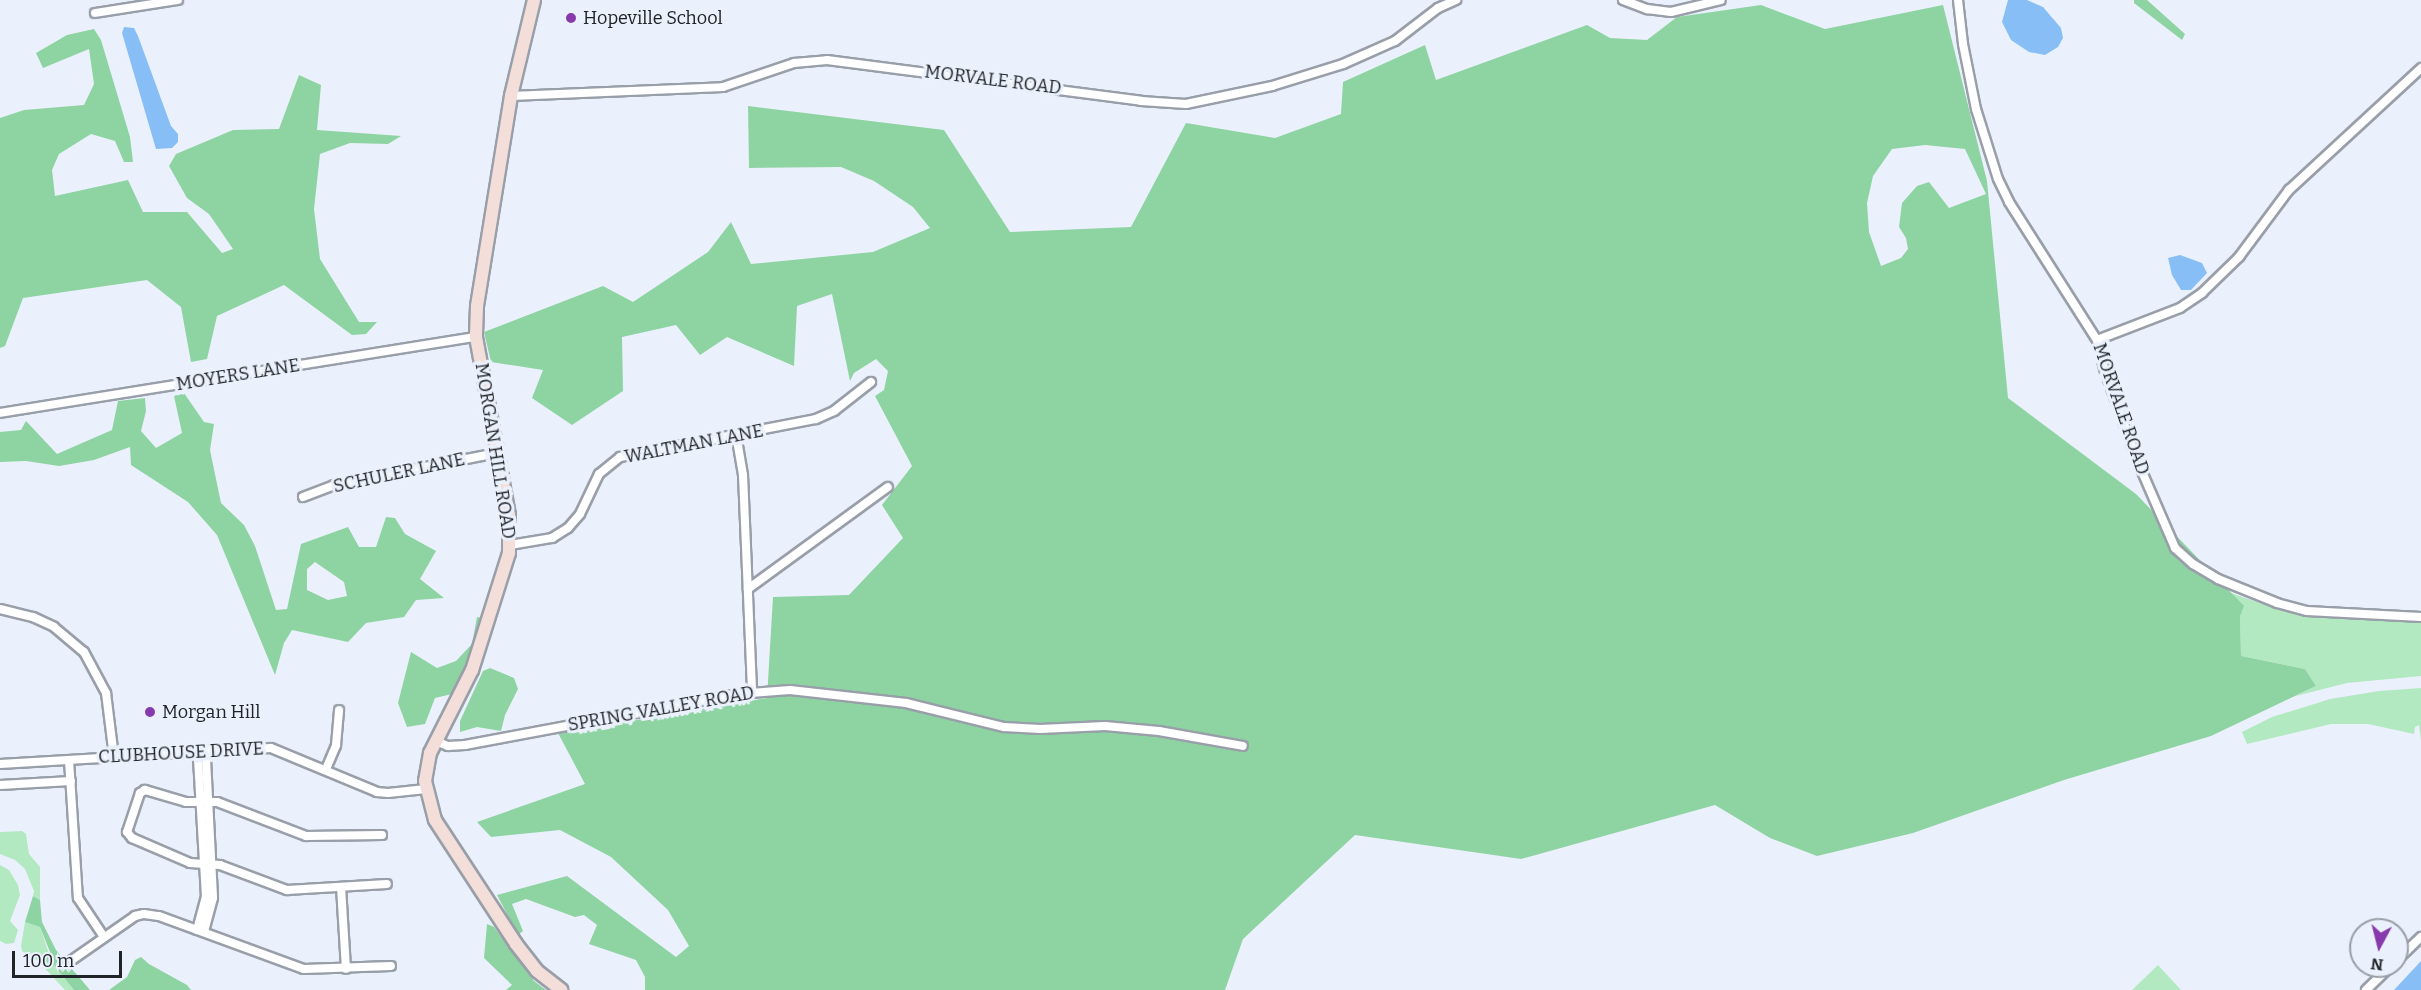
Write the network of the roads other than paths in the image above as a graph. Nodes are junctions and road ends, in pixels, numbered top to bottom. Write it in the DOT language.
graph roads {
  1 [pos="178,0"];
  2 [pos="534,0"];
  3 [pos="1456,0"];
  4 [pos="1623,0"];
  5 [pos="1721,0"];
  6 [pos="1958,0"];
  7 [pos="95,13"];
  8 [pos="2421,68"];
  9 [pos="511,96"];
  10 [pos="476,337"];
  11 [pos="2097,340"];
  12 [pos="871,382"];
  13 [pos="0,413"];
  14 [pos="736,434"];
  15 [pos="497,453"];
  16 [pos="888,488"];
  17 [pos="303,496"];
  18 [pos="510,545"];
  19 [pos="748,590"];
  20 [pos="0,609"];
  21 [pos="2421,617"];
  22 [pos="752,692"];
  23 [pos="339,710"];
  24 [pos="436,741"];
  25 [pos="1243,746"];
  26 [pos="202,751"];
  27 [pos="114,757"];
  28 [pos="69,760"];
  29 [pos="0,764"];
  30 [pos="326,769"];
  31 [pos="71,781"];
  32 [pos="0,785"];
  33 [pos="426,789"];
  34 [pos="204,802"];
  35 [pos="382,835"];
  36 [pos="207,864"];
  37 [pos="387,884"];
  38 [pos="340,887"];
  39 [pos="201,931"];
  40 [pos="104,937"];
  41 [pos="2421,937"];
  42 [pos="2409,948"];
  43 [pos="72,960"];
  44 [pos="391,966"];
  45 [pos="346,969"];
  46 [pos="2378,978"];
  47 [pos="561,990"];
  48 [pos="2366,990"];
  1 -- 7 [label="street"];
  2 -- 9 [label="main road, MORGAN HILL ROAD"];
  3 -- 9 [label="street, MORVALE ROAD"];
  4 -- 5 [label="street"];
  6 -- 11 [label="street, MORVALE ROAD"];
  8 -- 11 [label="street"];
  9 -- 10 [label="main road, MORGAN HILL ROAD"];
  10 -- 13 [label="street, MOYERS LANE"];
  10 -- 15 [label="main road, MORGAN HILL ROAD"];
  11 -- 21 [label="street, MORVALE ROAD"];
  12 -- 14 [label="street, WALTMAN LANE"];
  14 -- 18 [label="street, WALTMAN LANE"];
  14 -- 19 [label="street"];
  15 -- 17 [label="street, SCHULER LANE"];
  15 -- 18 [label="main road, MORGAN HILL ROAD"];
  16 -- 19 [label="street"];
  18 -- 24 [label="main road, MORGAN HILL ROAD"];
  19 -- 22 [label="street"];
  20 -- 27 [label="street"];
  22 -- 24 [label="street, SPRING VALLEY ROAD"];
  22 -- 25 [label="street, SPRING VALLEY ROAD"];
  23 -- 30 [label="street"];
  24 -- 33 [label="main road, MORGAN HILL ROAD"];
  26 -- 27 [label="street, CLUBHOUSE DRIVE"];
  26 -- 30 [label="street, CLUBHOUSE DRIVE"];
  26 -- 34 [label="street"];
  27 -- 28 [label="street, CLUBHOUSE DRIVE"];
  28 -- 29 [label="street, CLUBHOUSE DRIVE"];
  28 -- 31 [label="street"];
  30 -- 33 [label="street, CLUBHOUSE DRIVE"];
  31 -- 32 [label="street"];
  31 -- 40 [label="street"];
  33 -- 47 [label="main road, MORGAN HILL ROAD"];
  34 -- 35 [label="street"];
  34 -- 36 [label="street"];
  34 -- 36 [label="street"];
  36 -- 38 [label="street"];
  36 -- 39 [label="street"];
  37 -- 38 [label="street"];
  38 -- 45 [label="street"];
  39 -- 40 [label="street"];
  39 -- 45 [label="street"];
  40 -- 43 [label="street"];
  41 -- 42 [label="street"];
  44 -- 45 [label="street"];
  46 -- 48 [label="street"];
}
